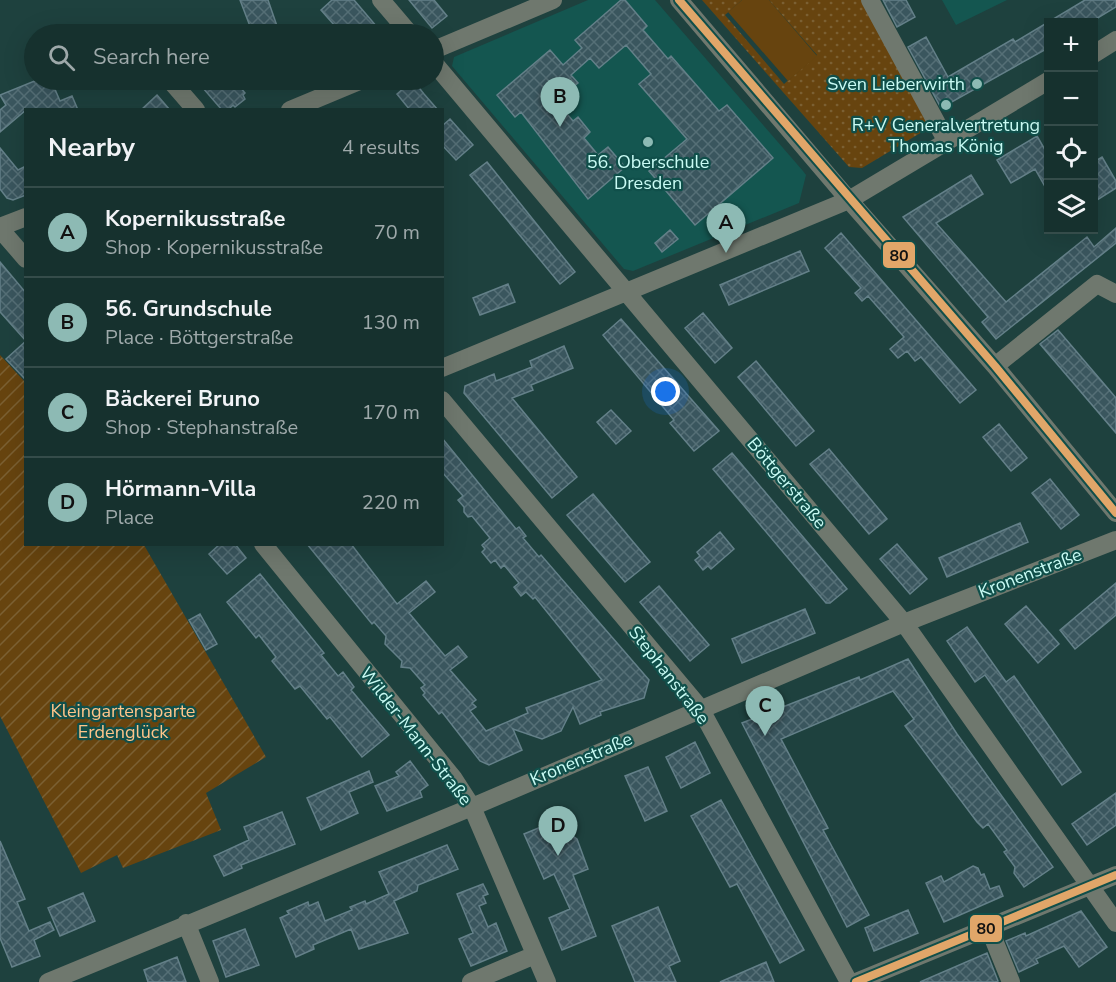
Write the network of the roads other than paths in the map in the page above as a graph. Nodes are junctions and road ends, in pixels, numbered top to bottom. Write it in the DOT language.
graph roads {
  1 [pos="381,0"];
  2 [pos="679,0"];
  3 [pos="870,0"];
  4 [pos="546,1"];
  5 [pos="401,24"];
  6 [pos="1115,42"];
  7 [pos="444,46"];
  8 [pos="1098,52"];
  9 [pos="444,75"];
  10 [pos="1044,83"];
  11 [pos="179,90"];
  12 [pos="338,90"];
  13 [pos="194,108"];
  14 [pos="295,108"];
  15 [pos="947,142"];
  16 [pos="849,200"];
  17 [pos="24,218"];
  18 [pos="0,228"];
  19 [pos="24,257"];
  20 [pos="626,292"];
  21 [pos="1116,294"];
  22 [pos="995,366"];
  23 [pos="444,367"];
  24 [pos="444,402"];
  25 [pos="1116,513"];
  26 [pos="1116,540"];
  27 [pos="264,546"];
  28 [pos="904,623"];
  29 [pos="700,708"];
  30 [pos="472,807"];
  31 [pos="1116,875"];
  32 [pos="1090,886"];
  33 [pos="186,923"];
  34 [pos="1116,923"];
  35 [pos="989,927"];
  36 [pos="535,955"];
  37 [pos="48,982"];
  38 [pos="210,982"];
  39 [pos="471,982"];
  40 [pos="547,982"];
  41 [pos="849,982"];
  42 [pos="856,982"];
  43 [pos="1011,982"];
  1 -- 5 [label="street"];
  2 -- 16 [label="street"];
  3 -- 15 [label="street"];
  4 -- 7 [label="street"];
  6 -- 8 [label="street"];
  9 -- 20 [label="street, Böttgerstraße"];
  10 -- 15 [label="street"];
  11 -- 13 [label="street"];
  12 -- 14 [label="street"];
  15 -- 16 [label="street"];
  16 -- 20 [label="street"];
  16 -- 22 [label="street"];
  17 -- 18 [label="street"];
  18 -- 19 [label="street"];
  20 -- 23 [label="street"];
  20 -- 28 [label="street, Böttgerstraße"];
  21 -- 22 [label="street"];
  22 -- 25 [label="street"];
  24 -- 29 [label="street, Stephanstraße"];
  26 -- 28 [label="street, Kronenstraße"];
  27 -- 30 [label="street, Wilder-Mann-Straße"];
  28 -- 29 [label="street, Kronenstraße"];
  28 -- 32 [label="street, Böttgerstraße"];
  29 -- 30 [label="street, Kronenstraße"];
  29 -- 41 [label="street, Stephanstraße"];
  30 -- 33 [label="street, Kronenstraße"];
  30 -- 36 [label="street, Wilder-Mann-Straße"];
  31 -- 32 [label="street"];
  32 -- 34 [label="street, Böttgerstraße"];
  32 -- 35 [label="street"];
  33 -- 37 [label="street, Kronenstraße"];
  33 -- 38 [label="street"];
  35 -- 42 [label="street"];
  35 -- 43 [label="street"];
  36 -- 39 [label="street"];
  36 -- 40 [label="street, Wilder-Mann-Straße"];
}
